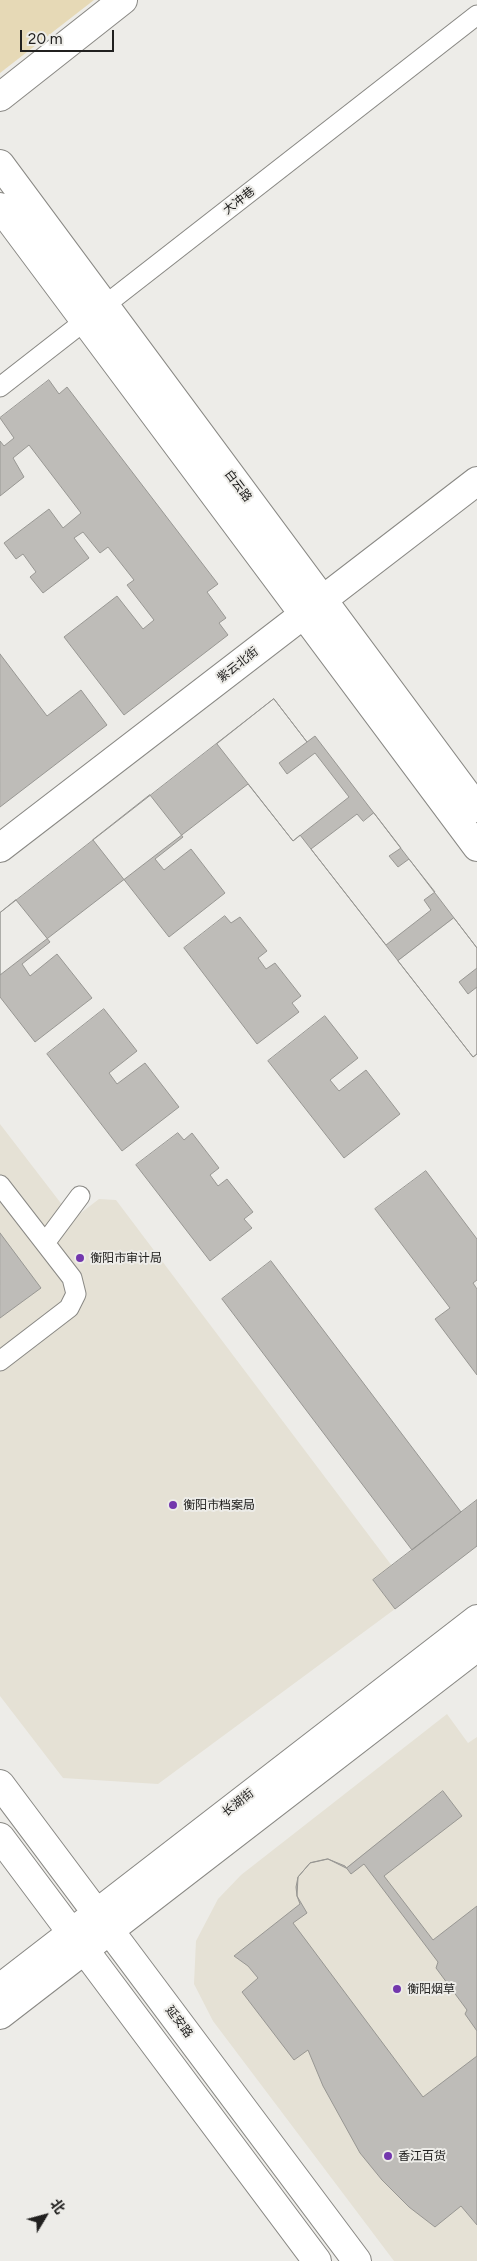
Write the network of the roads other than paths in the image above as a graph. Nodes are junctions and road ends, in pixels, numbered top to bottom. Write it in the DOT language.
graph roads {
  1 [pos="123,0"];
  2 [pos="477,15"];
  3 [pos="0,97"];
  4 [pos="0,164"];
  5 [pos="0,207"];
  6 [pos="95,314"];
  7 [pos="0,387"];
  8 [pos="477,481"];
  9 [pos="313,607"];
  10 [pos="477,808"];
  11 [pos="477,847"];
  12 [pos="0,848"];
  13 [pos="0,1185"];
  14 [pos="80,1196"];
  15 [pos="45,1243"];
  16 [pos="0,1361"];
  17 [pos="477,1619"];
  18 [pos="477,1647"];
  19 [pos="0,1784"];
  20 [pos="0,1837"];
  21 [pos="103,1922"];
  22 [pos="78,1941"];
  23 [pos="0,1988"];
  24 [pos="0,2015"];
  25 [pos="317,2261"];
  26 [pos="357,2261"];
  1 -- 3 [label="main road"];
  2 -- 6 [label="lane, 大冲巷"];
  4 -- 6 [label="main road, 白云路"];
  5 -- 6 [label="main road, 白云路"];
  6 -- 7 [label="lane, 大冲巷"];
  6 -- 9 [label="main road, 白云路"];
  8 -- 9 [label="main road, 紫云北街"];
  9 -- 10 [label="main road, 白云路"];
  9 -- 11 [label="main road, 白云路"];
  9 -- 12 [label="main road, 紫云北街"];
  13 -- 15 [label="lane"];
  14 -- 15 [label="lane"];
  15 -- 16 [label="lane"];
  17 -- 21 [label="main road, 长湖街"];
  18 -- 21 [label="main road, 长湖街"];
  19 -- 21 [label="main road, 延安路"];
  20 -- 22 [label="main road"];
  21 -- 22 [label="main road, 长湖街"];
  21 -- 26 [label="main road, 延安路"];
  22 -- 23 [label="main road, 长湖街"];
  22 -- 24 [label="main road, 长湖街"];
  22 -- 25 [label="main road"];
}
